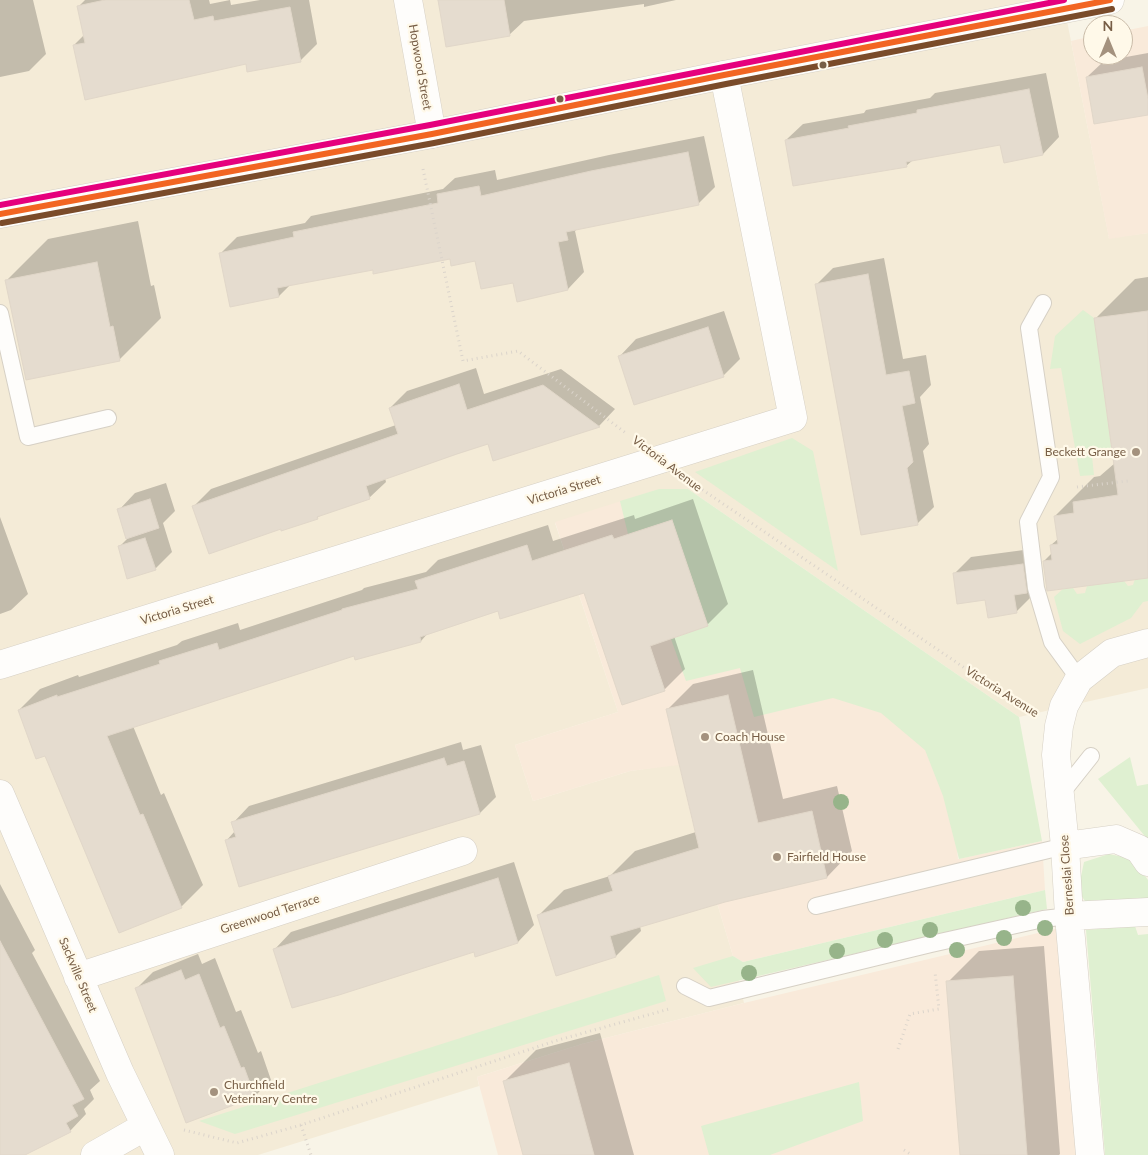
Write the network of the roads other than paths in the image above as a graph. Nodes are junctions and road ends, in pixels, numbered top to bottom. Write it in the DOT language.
graph roads {
  1 [pos="408,0"];
  2 [pos="1110,0"];
  3 [pos="724,75"];
  4 [pos="424,135"];
  5 [pos="0,214"];
  6 [pos="1043,303"];
  7 [pos="0,313"];
  8 [pos="108,418"];
  9 [pos="1148,643"];
  10 [pos="0,665"];
  11 [pos="1079,679"];
  12 [pos="1091,756"];
  13 [pos="0,794"];
  14 [pos="1060,795"];
  15 [pos="7,827"];
  16 [pos="1065,846"];
  17 [pos="463,851"];
  18 [pos="1148,862"];
  19 [pos="816,906"];
  20 [pos="1148,912"];
  21 [pos="1069,916"];
  22 [pos="78,977"];
  23 [pos="685,986"];
  24 [pos="153,1142"];
  25 [pos="95,1155"];
  26 [pos="1090,1155"];
  1 -- 4 [label="street, Hopwood Street"];
  2 -- 3 [label="street"];
  3 -- 4 [label="street"];
  3 -- 10 [label="street, Victoria Street"];
  4 -- 5 [label="street"];
  6 -- 11 [label="lane"];
  7 -- 8 [label="lane"];
  9 -- 11 [label="street, Berneslai Close"];
  11 -- 14 [label="street, Berneslai Close"];
  12 -- 14 [label="lane"];
  13 -- 15 [label="street, Sackville Street"];
  14 -- 16 [label="street, Berneslai Close"];
  15 -- 22 [label="street, Sackville Street"];
  16 -- 18 [label="street"];
  16 -- 19 [label="lane"];
  16 -- 21 [label="street, Berneslai Close"];
  17 -- 22 [label="street, Greenwood Terrace"];
  20 -- 21 [label="street"];
  21 -- 23 [label="lane"];
  21 -- 26 [label="street, Berneslai Close"];
  22 -- 24 [label="street, Sackville Street"];
  24 -- 25 [label="street"];
}
